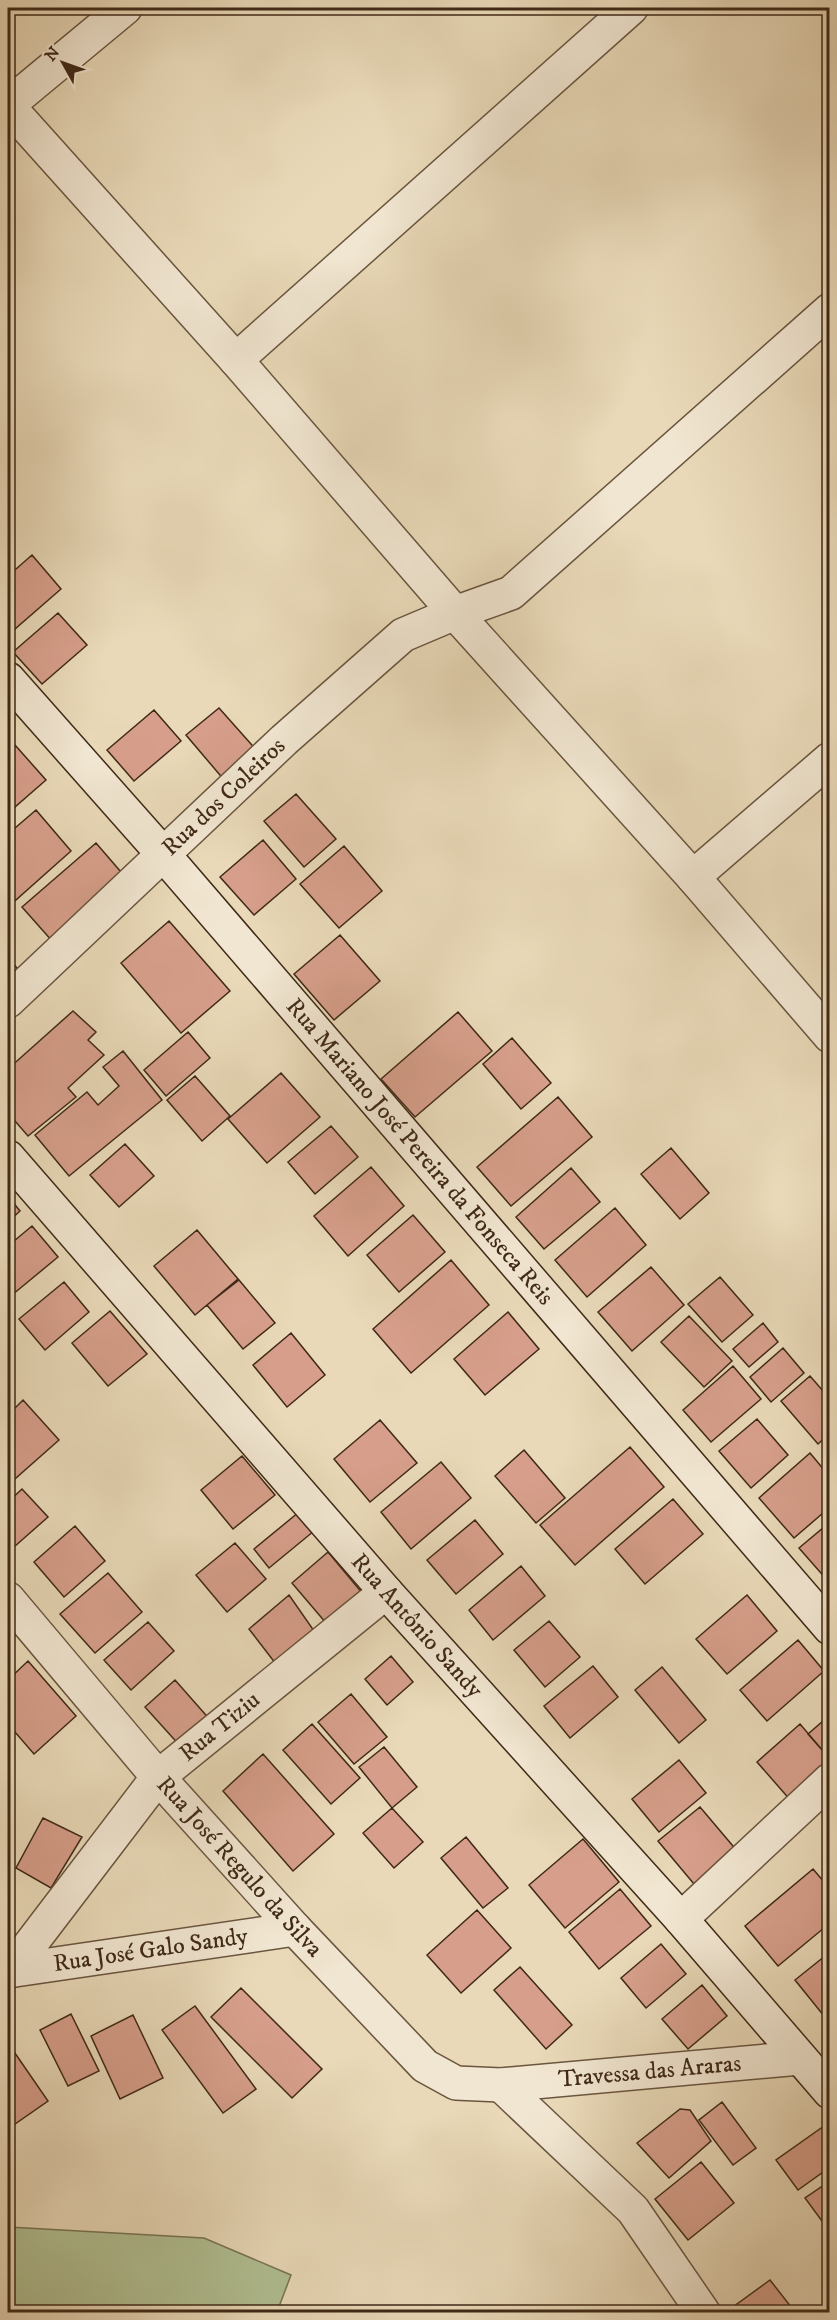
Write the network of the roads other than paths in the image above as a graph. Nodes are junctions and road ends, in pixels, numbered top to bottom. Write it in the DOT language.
graph roads {
  1 [pos="125,8"];
  2 [pos="631,8"];
  3 [pos="8,106"];
  4 [pos="830,310"];
  5 [pos="236,360"];
  6 [pos="455,613"];
  7 [pos="8,679"];
  8 [pos="830,759"];
  9 [pos="163,854"];
  10 [pos="693,877"];
  11 [pos="8,1001"];
  12 [pos="830,1036"];
  13 [pos="8,1157"];
  14 [pos="386,1592"];
  15 [pos="8,1599"];
  16 [pos="830,1628"];
  17 [pos="158,1777"];
  18 [pos="830,1780"];
  19 [pos="681,1919"];
  20 [pos="295,1929"];
  21 [pos="8,1970"];
  22 [pos="800,2058"];
  23 [pos="501,2085"];
  24 [pos="830,2092"];
  25 [pos="703,2313"];
  1 -- 3 [label="street"];
  2 -- 5 [label="street"];
  3 -- 5 [label="street"];
  4 -- 6 [label="street, Rua dos Coleiros"];
  5 -- 6 [label="street"];
  6 -- 9 [label="street, Rua dos Coleiros"];
  6 -- 10 [label="street"];
  7 -- 9 [label="street, Rua Mariano José Pereira da Fonseca Reis"];
  8 -- 10 [label="street"];
  9 -- 11 [label="street, Rua dos Coleiros"];
  9 -- 16 [label="street, Rua Mariano José Pereira da Fonseca Reis"];
  10 -- 12 [label="street"];
  13 -- 14 [label="street, Rua Antônio Sandy"];
  14 -- 17 [label="street, Rua Tiziu"];
  14 -- 19 [label="street, Rua Antônio Sandy"];
  15 -- 17 [label="street, Rua José Regulo da Silva"];
  17 -- 20 [label="street, Rua José Regulo da Silva"];
  17 -- 21 [label="street, Rua Tiziu"];
  18 -- 19 [label="street"];
  19 -- 22 [label="street, Rua Antônio Sandy"];
  20 -- 21 [label="street, Rua José Galo Sandy"];
  20 -- 23 [label="street, Rua José Regulo da Silva"];
  22 -- 23 [label="street, Travessa das Araras"];
  22 -- 24 [label="street, Rua Antônio Sandy"];
  23 -- 25 [label="street"];
}
